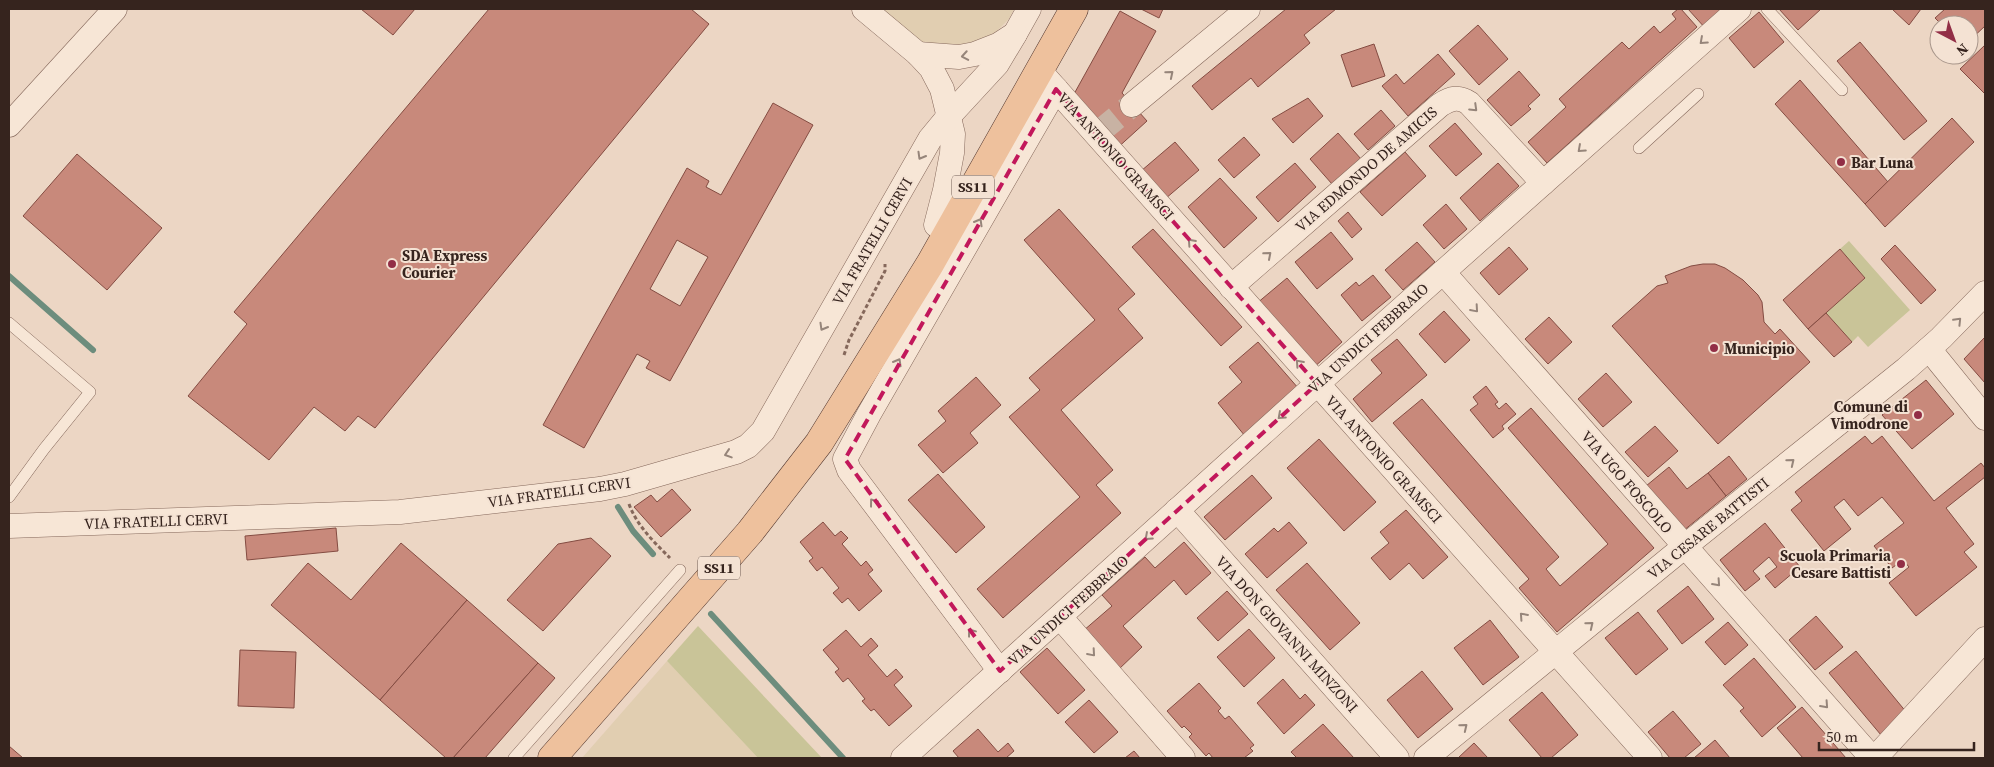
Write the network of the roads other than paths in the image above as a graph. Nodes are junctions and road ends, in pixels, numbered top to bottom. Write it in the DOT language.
graph roads {
  1 [pos="115,9"];
  2 [pos="864,9"];
  3 [pos="1029,9"];
  4 [pos="1057,9"];
  5 [pos="1074,9"];
  6 [pos="1248,9"];
  7 [pos="1739,9"];
  8 [pos="1767,9"];
  9 [pos="1015,34"];
  10 [pos="918,54"];
  11 [pos="1048,80"];
  12 [pos="1842,90"];
  13 [pos="1698,94"];
  14 [pos="1132,105"];
  15 [pos="949,116"];
  16 [pos="9,125"];
  17 [pos="1639,148"];
  18 [pos="1543,183"];
  19 [pos="936,225"];
  20 [pos="1442,272"];
  21 [pos="1231,287"];
  22 [pos="1985,293"];
  23 [pos="9,323"];
  24 [pos="1930,349"];
  25 [pos="855,361"];
  26 [pos="1317,384"];
  27 [pos="1985,418"];
  28 [pos="9,497"];
  29 [pos="1177,510"];
  30 [pos="14,531"];
  31 [pos="1684,547"];
  32 [pos="680,570"];
  33 [pos="1060,617"];
  34 [pos="1985,639"];
  35 [pos="1555,652"];
  36 [pos="1000,671"];
  37 [pos="514,758"];
  38 [pos="552,758"];
  39 [pos="903,758"];
  40 [pos="1183,758"];
  41 [pos="1397,758"];
  42 [pos="1426,758"];
  43 [pos="1650,758"];
  44 [pos="1874,758"];
  1 -- 16 [label="street"];
  2 -- 10 [label="street"];
  3 -- 9 [label="street, VIA FRATELLI CERVI"];
  4 -- 19 [label="main road, SS11"];
  5 -- 11 [label="main road, SS11"];
  14 -- 6 [label="street, one-way"];
  7 -- 18 [label="street, VIA UNDICI FEBBRAIO, one-way"];
  8 -- 12 [label="lane"];
  9 -- 10 [label="street, one-way"];
  9 -- 15 [label="street, VIA FRATELLI CERVI"];
  10 -- 15 [label="street"];
  21 -- 11 [label="street, VIA ANTONIO GRAMSCI, one-way"];
  11 -- 25 [label="main road, SS11"];
  36 -- 11 [label="street, VIA UNDICI FEBBRAIO, one-way"];
  13 -- 17 [label="lane"];
  15 -- 19 [label="street"];
  15 -- 30 [label="street, VIA FRATELLI CERVI, one-way"];
  18 -- 20 [label="street, VIA UNDICI FEBBRAIO"];
  21 -- 18 [label="street, VIA EDMONDO DE AMICIS, one-way"];
  19 -- 25 [label="main road, SS11"];
  20 -- 26 [label="street, VIA UNDICI FEBBRAIO"];
  20 -- 31 [label="street, VIA UGO FOSCOLO, one-way"];
  26 -- 21 [label="street, VIA ANTONIO GRAMSCI, one-way"];
  24 -- 22 [label="street, VIA CESARE BATTISTI, one-way"];
  23 -- 28 [label="lane"];
  24 -- 27 [label="street"];
  31 -- 24 [label="street, VIA CESARE BATTISTI, one-way"];
  25 -- 38 [label="main road, SS11"];
  26 -- 29 [label="street, VIA UNDICI FEBBRAIO, one-way"];
  35 -- 26 [label="street, VIA ANTONIO GRAMSCI, one-way"];
  29 -- 33 [label="street, VIA UNDICI FEBBRAIO, one-way"];
  29 -- 41 [label="street, VIA DON GIOVANNI MINZONI"];
  35 -- 31 [label="street, VIA CESARE BATTISTI, one-way"];
  31 -- 44 [label="street, VIA UGO FOSCOLO, one-way"];
  32 -- 37 [label="lane"];
  33 -- 36 [label="street, VIA UNDICI FEBBRAIO"];
  33 -- 40 [label="street, one-way"];
  34 -- 44 [label="street"];
  42 -- 35 [label="street, VIA CESARE BATTISTI, one-way"];
  35 -- 43 [label="street, VIA ANTONIO GRAMSCI"];
  36 -- 39 [label="street, VIA UNDICI FEBBRAIO"];
}
